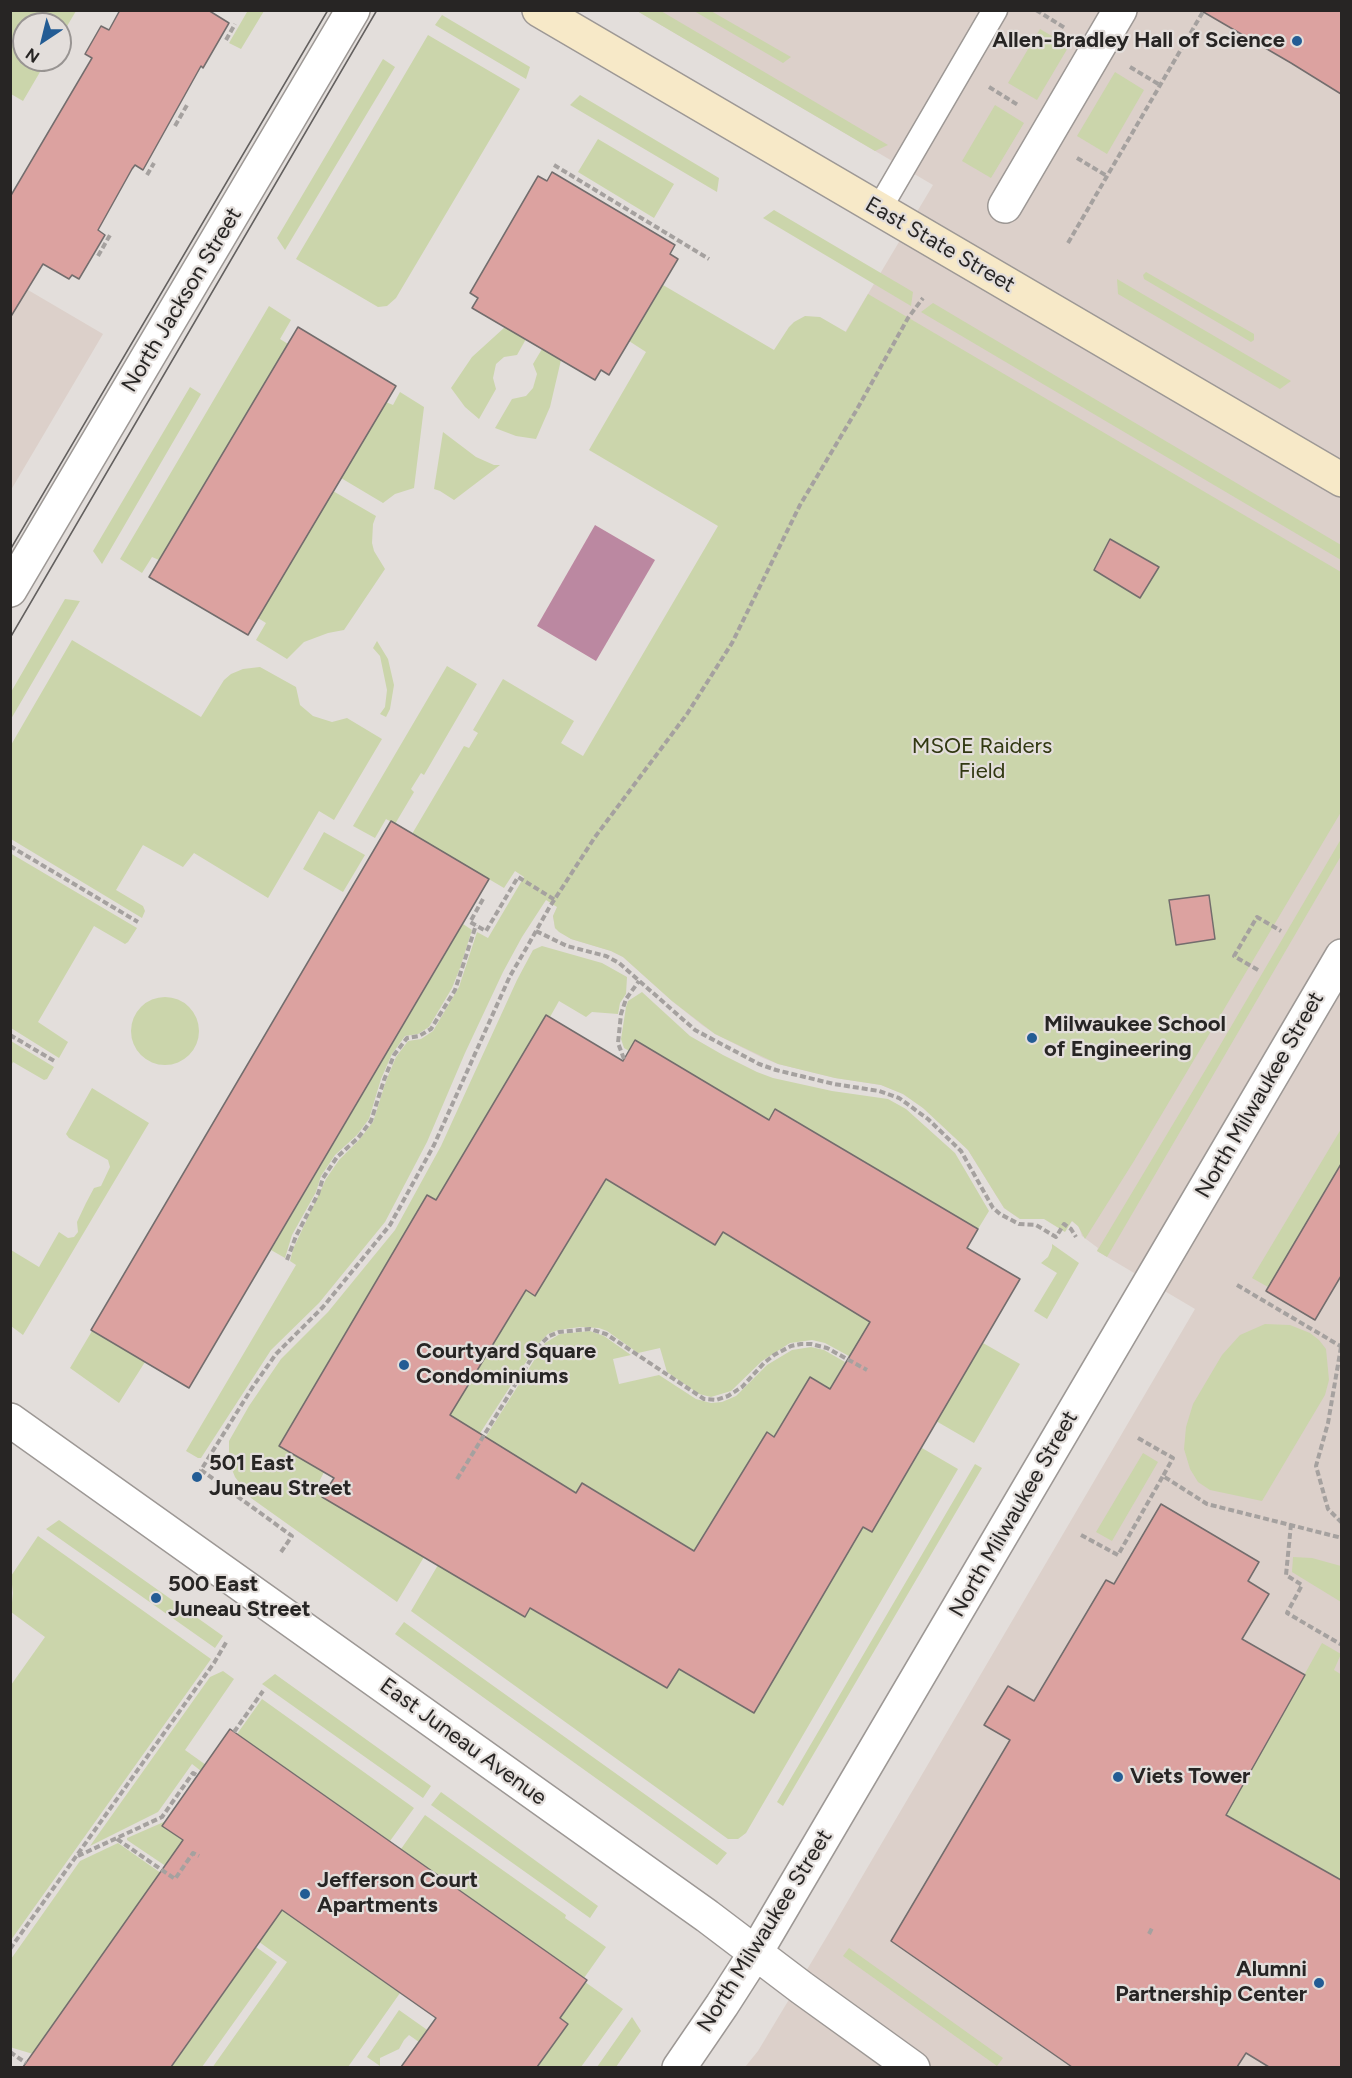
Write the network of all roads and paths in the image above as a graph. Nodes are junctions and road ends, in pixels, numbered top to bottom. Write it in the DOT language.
graph roads {
  1 [pos="354,10"];
  2 [pos="539,10"];
  3 [pos="995,10"];
  4 [pos="1120,10"];
  5 [pos="1204,10"];
  6 [pos="235,24"];
  7 [pos="226,39"];
  8 [pos="187,105"];
  9 [pos="175,126"];
  10 [pos="154,163"];
  11 [pos="554,165"];
  12 [pos="147,176"];
  13 [pos="1005,206"];
  14 [pos="879,209"];
  15 [pos="110,235"];
  16 [pos="1068,243"];
  17 [pos="98,256"];
  18 [pos="709,259"];
  19 [pos="923,298"];
  20 [pos="1341,480"];
  21 [pos="10,590"];
  22 [pos="10,846"];
  23 [pos="483,899"];
  24 [pos="555,900"];
  25 [pos="138,922"];
  26 [pos="476,925"];
  27 [pos="536,931"];
  28 [pos="1281,931"];
  29 [pos="1341,956"];
  30 [pos="1258,970"];
  31 [pos="639,981"];
  32 [pos="10,1035"];
  33 [pos="624,1059"];
  34 [pos="56,1062"];
  35 [pos="1076,1237"];
  36 [pos="287,1260"];
  37 [pos="1237,1285"];
  38 [pos="1341,1347"];
  39 [pos="867,1370"];
  40 [pos="10,1420"];
  41 [pos="1138,1438"];
  42 [pos="1163,1476"];
  43 [pos="457,1479"];
  44 [pos="1341,1523"];
  45 [pos="1291,1524"];
  46 [pos="1080,1535"];
  47 [pos="1341,1538"];
  48 [pos="281,1552"];
  49 [pos="227,1641"];
  50 [pos="1341,1645"];
  51 [pos="262,1691"];
  52 [pos="234,1732"];
  53 [pos="198,1776"];
  54 [pos="117,1839"];
  55 [pos="199,1856"];
  56 [pos="76,1857"];
  57 [pos="1153,1926"];
  58 [pos="1149,1934"];
  59 [pos="10,1949"];
  60 [pos="756,1952"];
  61 [pos="10,2052"];
  62 [pos="26,2063"];
  63 [pos="679,2067"];
  64 [pos="913,2067"];
  1 -- 21 [label="street, North Jackson Street"];
  2 -- 14 [label="main road, East State Street"];
  3 -- 14 [label="lane"];
  4 -- 13 [label="street"];
  5 -- 16 [label="path"];
  6 -- 7 [label="path"];
  8 -- 9 [label="path"];
  10 -- 12 [label="path"];
  11 -- 18 [label="path"];
  14 -- 20 [label="main road, East State Street"];
  15 -- 17 [label="path"];
  19 -- 24 [label="path"];
  22 -- 25 [label="path"];
  23 -- 26 [label="path"];
  24 -- 26 [label="path"];
  24 -- 27 [label="path"];
  26 -- 36 [label="path"];
  27 -- 31 [label="path"];
  27 -- 48 [label="path"];
  28 -- 30 [label="path"];
  29 -- 60 [label="street, North Milwaukee Street"];
  31 -- 33 [label="path"];
  31 -- 35 [label="path"];
  32 -- 34 [label="path"];
  37 -- 38 [label="path"];
  38 -- 44 [label="path"];
  39 -- 43 [label="path"];
  40 -- 60 [label="street, East Juneau Avenue"];
  41 -- 42 [label="path"];
  42 -- 45 [label="path"];
  42 -- 46 [label="path"];
  45 -- 47 [label="path"];
  45 -- 50 [label="path"];
  49 -- 56 [label="path"];
  51 -- 52 [label="path"];
  53 -- 54 [label="path"];
  54 -- 55 [label="path"];
  54 -- 56 [label="path"];
  56 -- 59 [label="path"];
  57 -- 58 [label="path"];
  60 -- 63 [label="street, North Milwaukee Street"];
  60 -- 64 [label="street, East Juneau Avenue"];
  61 -- 62 [label="path"];
}
